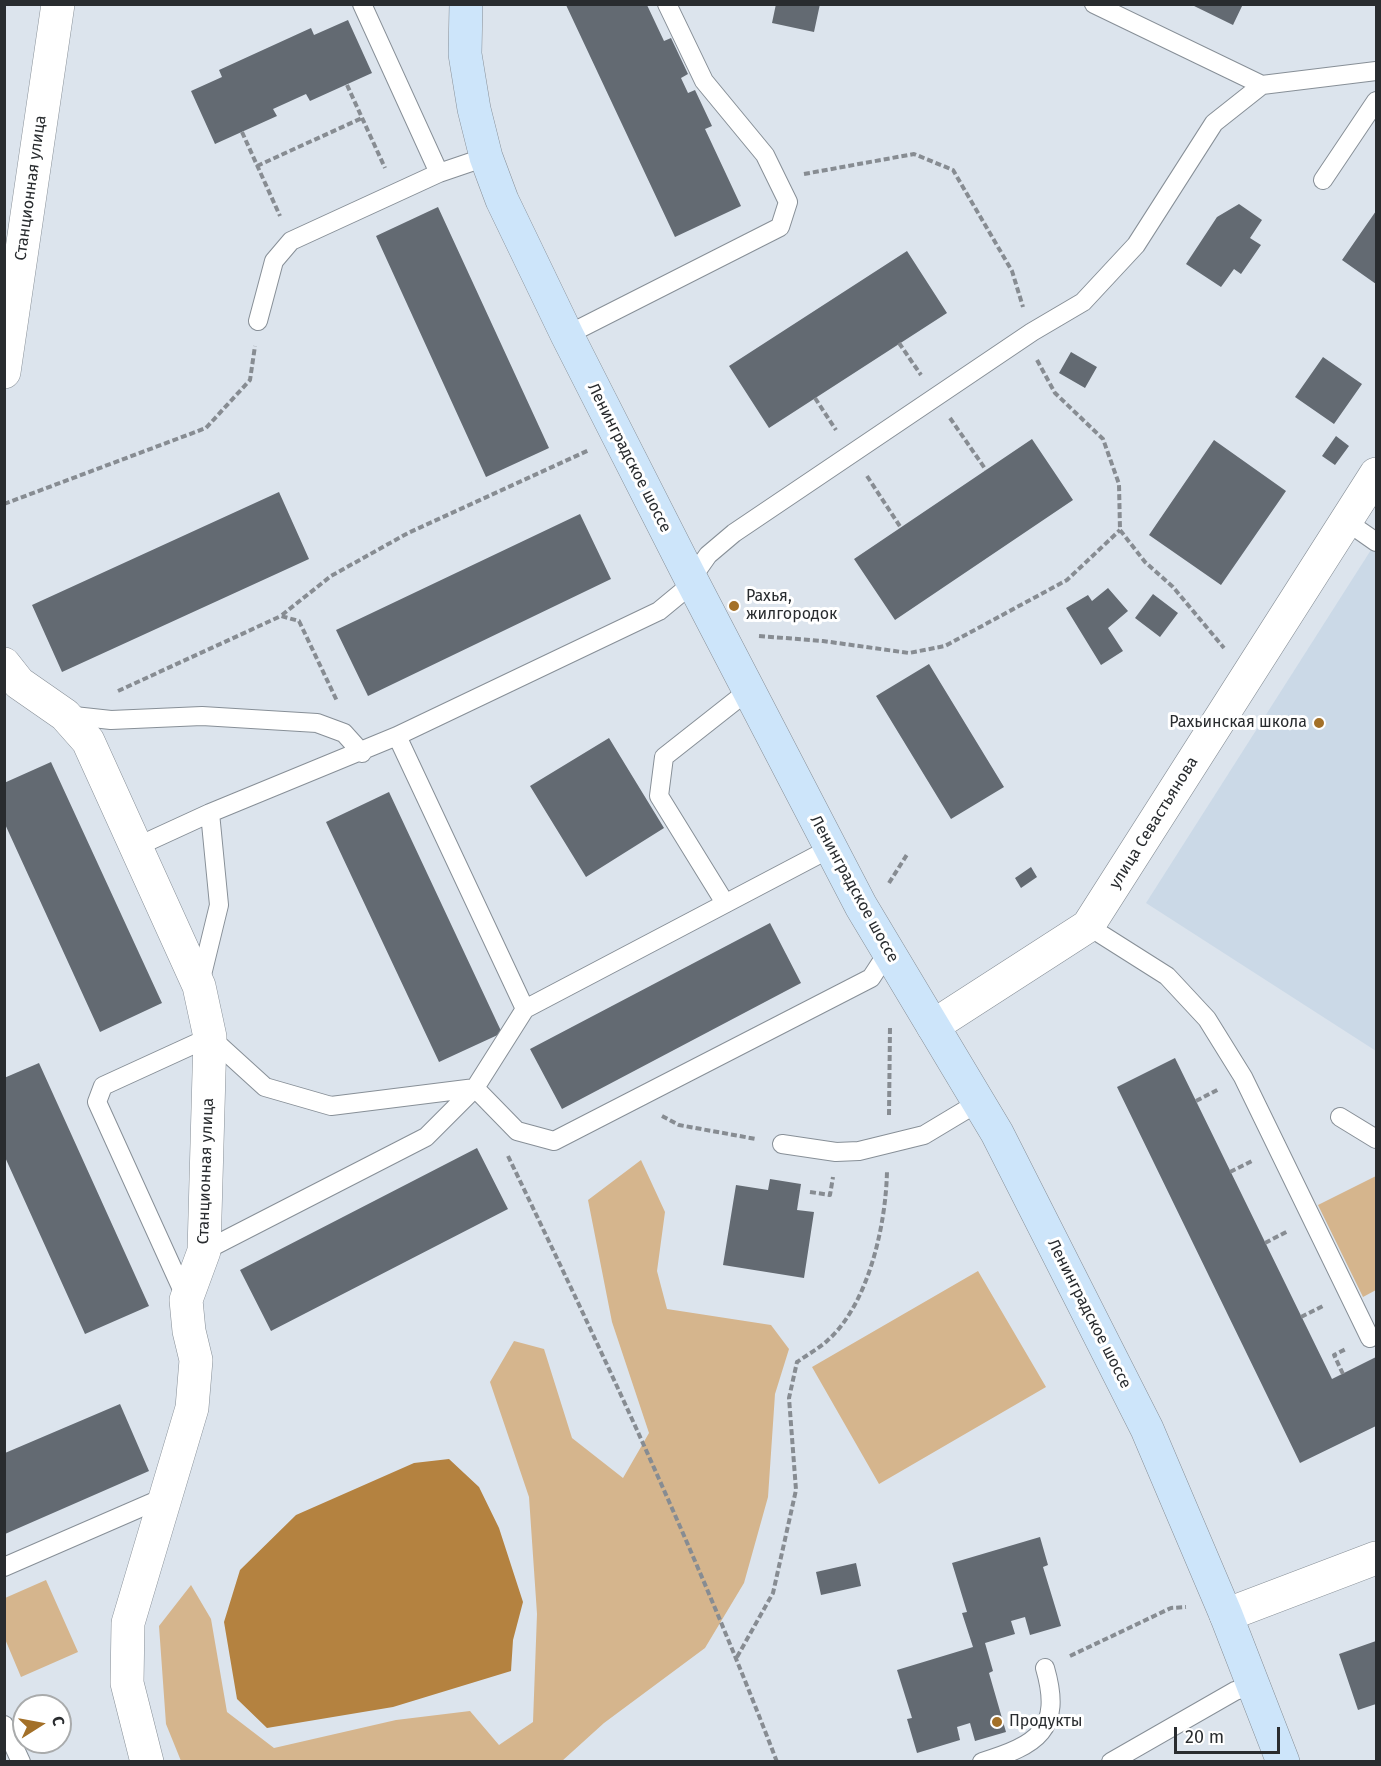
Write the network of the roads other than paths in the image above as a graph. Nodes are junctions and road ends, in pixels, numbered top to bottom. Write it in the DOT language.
graph roads {
  1 [pos="58,4"];
  2 [pos="362,4"];
  3 [pos="466,4"];
  4 [pos="667,4"];
  5 [pos="1094,4"];
  6 [pos="1377,71"];
  7 [pos="1262,85"];
  8 [pos="1377,101"];
  9 [pos="486,157"];
  10 [pos="439,173"];
  11 [pos="1323,180"];
  12 [pos="258,321"];
  13 [pos="567,335"];
  14 [pos="4,372"];
  15 [pos="1377,474"];
  16 [pos="1346,521"];
  17 [pos="1377,542"];
  18 [pos="691,579"];
  19 [pos="4,664"];
  20 [pos="749,690"];
  21 [pos="65,715"];
  22 [pos="397,736"];
  23 [pos="362,753"];
  24 [pos="210,813"];
  25 [pos="136,847"];
  26 [pos="831,848"];
  27 [pos="725,903"];
  28 [pos="1088,926"];
  29 [pos="888,952"];
  30 [pos="200,986"];
  31 [pos="525,1009"];
  32 [pos="933,1026"];
  33 [pos="210,1037"];
  34 [pos="475,1088"];
  35 [pos="979,1102"];
  36 [pos="1340,1117"];
  37 [pos="1377,1139"];
  38 [pos="782,1144"];
  39 [pos="204,1251"];
  40 [pos="186,1300"];
  41 [pos="1370,1338"];
  42 [pos="165,1497"];
  43 [pos="1377,1558"];
  44 [pos="4,1568"];
  45 [pos="1226,1615"];
  46 [pos="1045,1668"];
  47 [pos="1253,1685"];
  48 [pos="4,1725"];
  49 [pos="21,1761"];
  50 [pos="147,1761"];
  51 [pos="982,1761"];
  52 [pos="1111,1761"];
  53 [pos="1283,1761"];
  1 -- 14 [label="street, Станционная улица"];
  2 -- 10 [label="lane"];
  3 -- 9 [label="street, Ленинградское шоссе"];
  4 -- 13 [label="lane"];
  5 -- 7 [label="lane"];
  6 -- 7 [label="lane"];
  7 -- 18 [label="lane"];
  8 -- 11 [label="lane"];
  9 -- 10 [label="lane"];
  9 -- 13 [label="street, Ленинградское шоссе"];
  10 -- 12 [label="lane"];
  13 -- 18 [label="street, Ленинградское шоссе"];
  15 -- 16 [label="street, улица Севастьянова"];
  16 -- 17 [label="lane"];
  16 -- 28 [label="street, улица Севастьянова"];
  18 -- 20 [label="street, Ленинградское шоссе"];
  18 -- 22 [label="lane"];
  19 -- 21 [label="street, Станционная улица"];
  20 -- 26 [label="street, Ленинградское шоссе"];
  20 -- 27 [label="lane"];
  21 -- 23 [label="lane"];
  21 -- 25 [label="street, Станционная улица"];
  22 -- 23 [label="lane"];
  22 -- 31 [label="lane"];
  23 -- 24 [label="lane"];
  24 -- 25 [label="lane"];
  24 -- 30 [label="lane"];
  25 -- 30 [label="street, Станционная улица"];
  26 -- 27 [label="lane"];
  26 -- 29 [label="street, Ленинградское шоссе"];
  27 -- 31 [label="lane"];
  28 -- 32 [label="street, улица Севастьянова"];
  28 -- 41 [label="lane"];
  29 -- 32 [label="street, Ленинградское шоссе"];
  29 -- 34 [label="lane"];
  30 -- 33 [label="street, Станционная улица"];
  31 -- 34 [label="lane"];
  32 -- 35 [label="street, Ленинградское шоссе"];
  33 -- 34 [label="lane"];
  33 -- 39 [label="street, Станционная улица"];
  33 -- 40 [label="lane"];
  34 -- 39 [label="lane"];
  35 -- 38 [label="lane"];
  35 -- 45 [label="street, Ленинградское шоссе"];
  36 -- 37 [label="lane"];
  39 -- 40 [label="street, Станционная улица"];
  40 -- 42 [label="street, Станционная улица"];
  42 -- 44 [label="lane"];
  42 -- 50 [label="street, Станционная улица"];
  43 -- 45 [label="street"];
  45 -- 47 [label="street, Ленинградское шоссе"];
  46 -- 51 [label="lane"];
  47 -- 52 [label="lane"];
  47 -- 53 [label="street, Ленинградское шоссе"];
  48 -- 49 [label="lane"];
}
